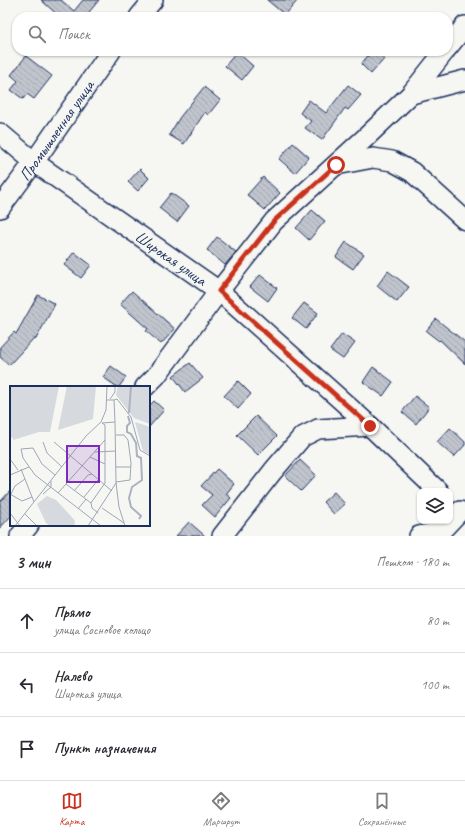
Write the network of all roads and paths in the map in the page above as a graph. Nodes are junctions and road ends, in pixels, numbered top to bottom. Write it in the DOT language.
graph roads {
  1 [pos="153,0"];
  2 [pos="143,12"];
  3 [pos="465,26"];
  4 [pos="453,41"];
  5 [pos="108,56"];
  6 [pos="441,56"];
  7 [pos="465,80"];
  8 [pos="411,94"];
  9 [pos="0,133"];
  10 [pos="34,162"];
  11 [pos="336,165"];
  12 [pos="0,208"];
  13 [pos="465,220"];
  14 [pos="219,291"];
  15 [pos="147,386"];
  16 [pos="370,426"];
  17 [pos="435,488"];
  18 [pos="458,510"];
  19 [pos="28,526"];
  20 [pos="20,536"];
  21 [pos="222,536"];
  22 [pos="419,536"];
  1 -- 2 [label="street"];
  3 -- 4 [label="street"];
  5 -- 10 [label="street, Промышленная улица"];
  6 -- 8 [label="street"];
  7 -- 8 [label="street"];
  8 -- 11 [label="street"];
  9 -- 10 [label="street, Широкая улица"];
  10 -- 12 [label="street, Промышленная улица"];
  10 -- 14 [label="street, Широкая улица"];
  11 -- 13 [label="street"];
  11 -- 14 [label="street"];
  14 -- 15 [label="street"];
  14 -- 16 [label="street, Широкая улица"];
  16 -- 17 [label="street, Широкая улица"];
  16 -- 21 [label="street"];
  18 -- 22 [label="street"];
  19 -- 20 [label="street"];
}
